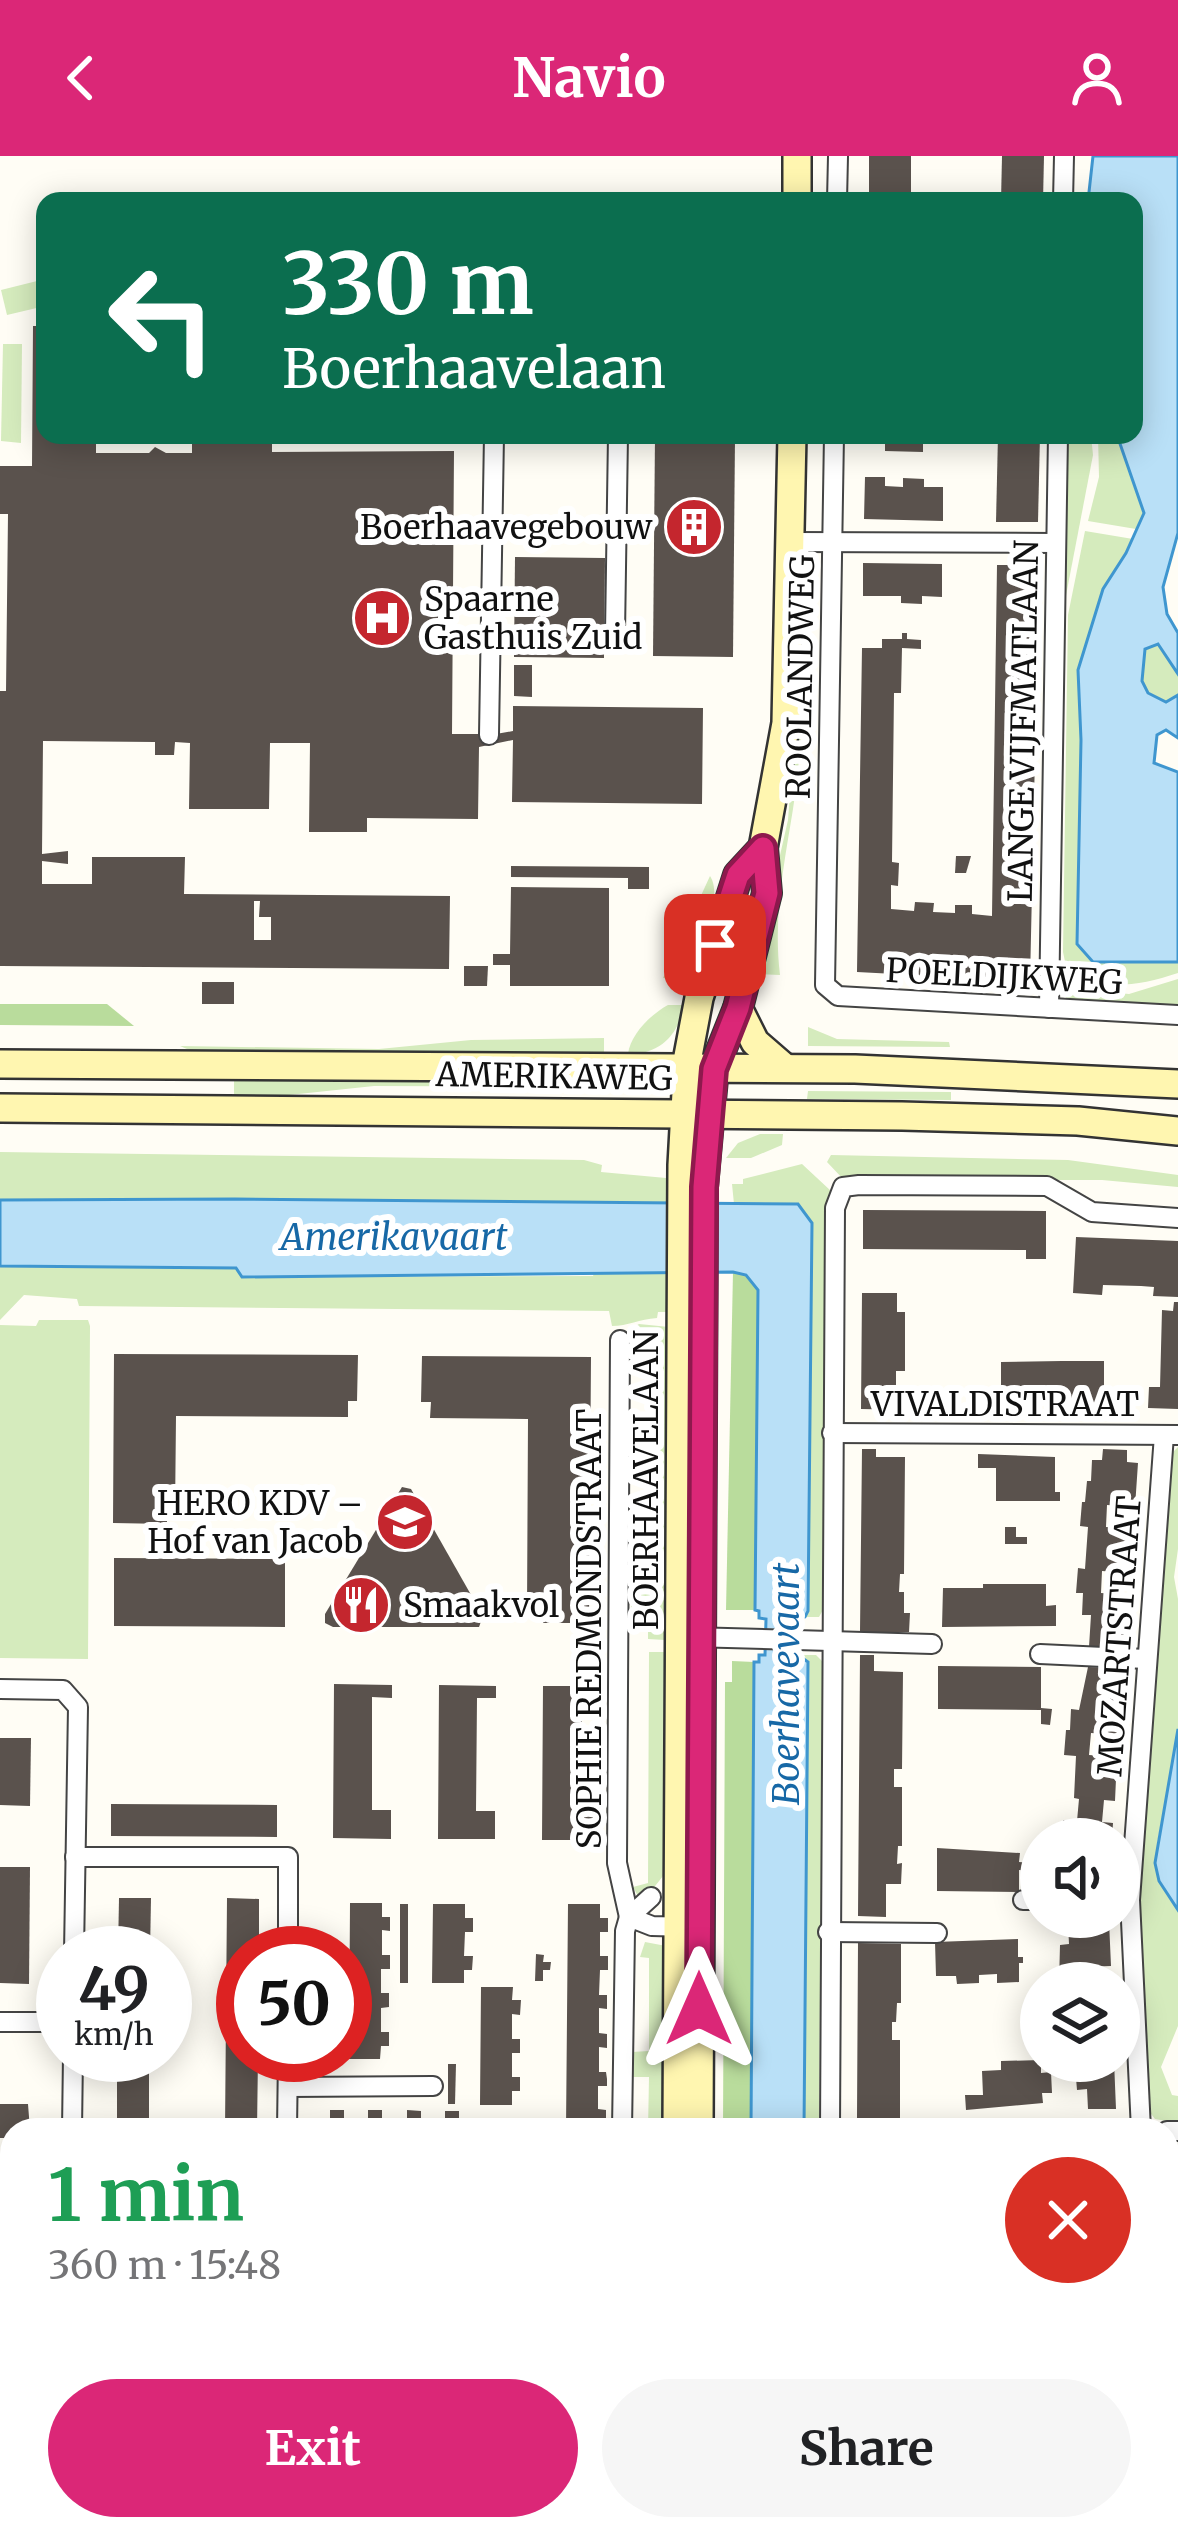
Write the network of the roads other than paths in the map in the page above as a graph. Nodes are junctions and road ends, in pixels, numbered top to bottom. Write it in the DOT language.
graph roads {
  1 [pos="797,156"];
  2 [pos="838,156"];
  3 [pos="1064,156"];
  4 [pos="796,192"];
  5 [pos="837,192"];
  6 [pos="1063,192"];
  7 [pos="494,444"];
  8 [pos="618,444"];
  9 [pos="792,444"];
  10 [pos="834,444"];
  11 [pos="1058,444"];
  12 [pos="832,541"];
  13 [pos="791,542"];
  14 [pos="1054,543"];
  15 [pos="614,634"];
  16 [pos="489,735"];
  17 [pos="763,848"];
  18 [pos="828,992"];
  19 [pos="738,1008"];
  20 [pos="1048,1008"];
  21 [pos="1178,1016"];
  22 [pos="0,1064"];
  23 [pos="701,1069"];
  24 [pos="785,1069"];
  25 [pos="1178,1084"];
  26 [pos="0,1108"];
  27 [pos="698,1113"];
  28 [pos="1178,1131"];
  29 [pos="1178,1218"];
  30 [pos="620,1340"];
  31 [pos="832,1433"];
  32 [pos="1171,1435"];
  33 [pos="692,1637"];
  34 [pos="830,1641"];
  35 [pos="932,1643"];
  36 [pos="1040,1654"];
  37 [pos="1146,1659"];
  38 [pos="0,1689"];
  39 [pos="1131,1818"];
  40 [pos="75,1857"];
  41 [pos="652,1898"];
  42 [pos="629,1917"];
  43 [pos="74,1926"];
  44 [pos="288,1926"];
  45 [pos="689,1928"];
  46 [pos="828,1933"];
  47 [pos="938,1933"];
  48 [pos="1127,1938"];
  49 [pos="0,2022"];
  50 [pos="36,2022"];
  51 [pos="73,2082"];
  52 [pos="288,2082"];
  53 [pos="433,2086"];
  54 [pos="288,2087"];
  55 [pos="72,2118"];
  56 [pos="287,2118"];
  57 [pos="622,2118"];
  58 [pos="678,2118"];
  59 [pos="698,2118"];
  60 [pos="830,2118"];
  61 [pos="1140,2118"];
  1 -- 4 [label="main road"];
  2 -- 5 [label="street"];
  3 -- 6 [label="street"];
  7 -- 16 [label="street"];
  8 -- 15 [label="street"];
  9 -- 13 [label="main road, BOERHAAVELAAN"];
  10 -- 12 [label="street, ROOLANDWEG"];
  11 -- 14 [label="street, LANGE VIJFMATLAAN"];
  12 -- 13 [label="street"];
  12 -- 14 [label="street"];
  12 -- 18 [label="street, ROOLANDWEG"];
  13 -- 17 [label="main road, BOERHAAVELAAN"];
  14 -- 20 [label="street, LANGE VIJFMATLAAN"];
  17 -- 19 [label="main road, BOERHAAVELAAN"];
  17 -- 23 [label="main road, BOERHAAVELAAN"];
  18 -- 20 [label="street, POELDIJKWEG"];
  19 -- 23 [label="main road, BOERHAAVELAAN"];
  19 -- 24 [label="main road"];
  20 -- 21 [label="street, POELDIJKWEG"];
  22 -- 23 [label="main road, AMERIKAWEG"];
  23 -- 24 [label="main road, AMERIKAWEG"];
  23 -- 27 [label="main road, BOERHAAVELAAN"];
  24 -- 25 [label="main road, AMERIKAWEG"];
  26 -- 27 [label="main road, AMERIKAWEG"];
  27 -- 28 [label="main road, AMERIKAWEG"];
  27 -- 33 [label="main road, BOERHAAVELAAN"];
  29 -- 31 [label="street"];
  30 -- 42 [label="street, SOPHIE REDMONDSTRAAT"];
  31 -- 32 [label="street, VIVALDISTRAAT"];
  31 -- 34 [label="street"];
  32 -- 37 [label="street, MOZARTSTRAAT"];
  33 -- 34 [label="street"];
  33 -- 45 [label="main road, BOERHAAVELAAN"];
  34 -- 35 [label="street"];
  34 -- 46 [label="street"];
  36 -- 37 [label="street"];
  37 -- 39 [label="street, MOZARTSTRAAT"];
  38 -- 40 [label="street"];
  40 -- 43 [label="street"];
  40 -- 44 [label="street"];
  41 -- 42 [label="street"];
  42 -- 45 [label="street"];
  42 -- 57 [label="street, SOPHIE REDMONDSTRAAT"];
  45 -- 58 [label="main road, BOERHAAVELAAN"];
  45 -- 59 [label="main road, BOERHAAVELAAN"];
  46 -- 47 [label="street"];
  46 -- 60 [label="street"];
  48 -- 61 [label="street, MOZARTSTRAAT"];
  49 -- 50 [label="street"];
  51 -- 55 [label="street"];
  52 -- 54 [label="street"];
  53 -- 54 [label="street"];
  54 -- 56 [label="street"];
}
